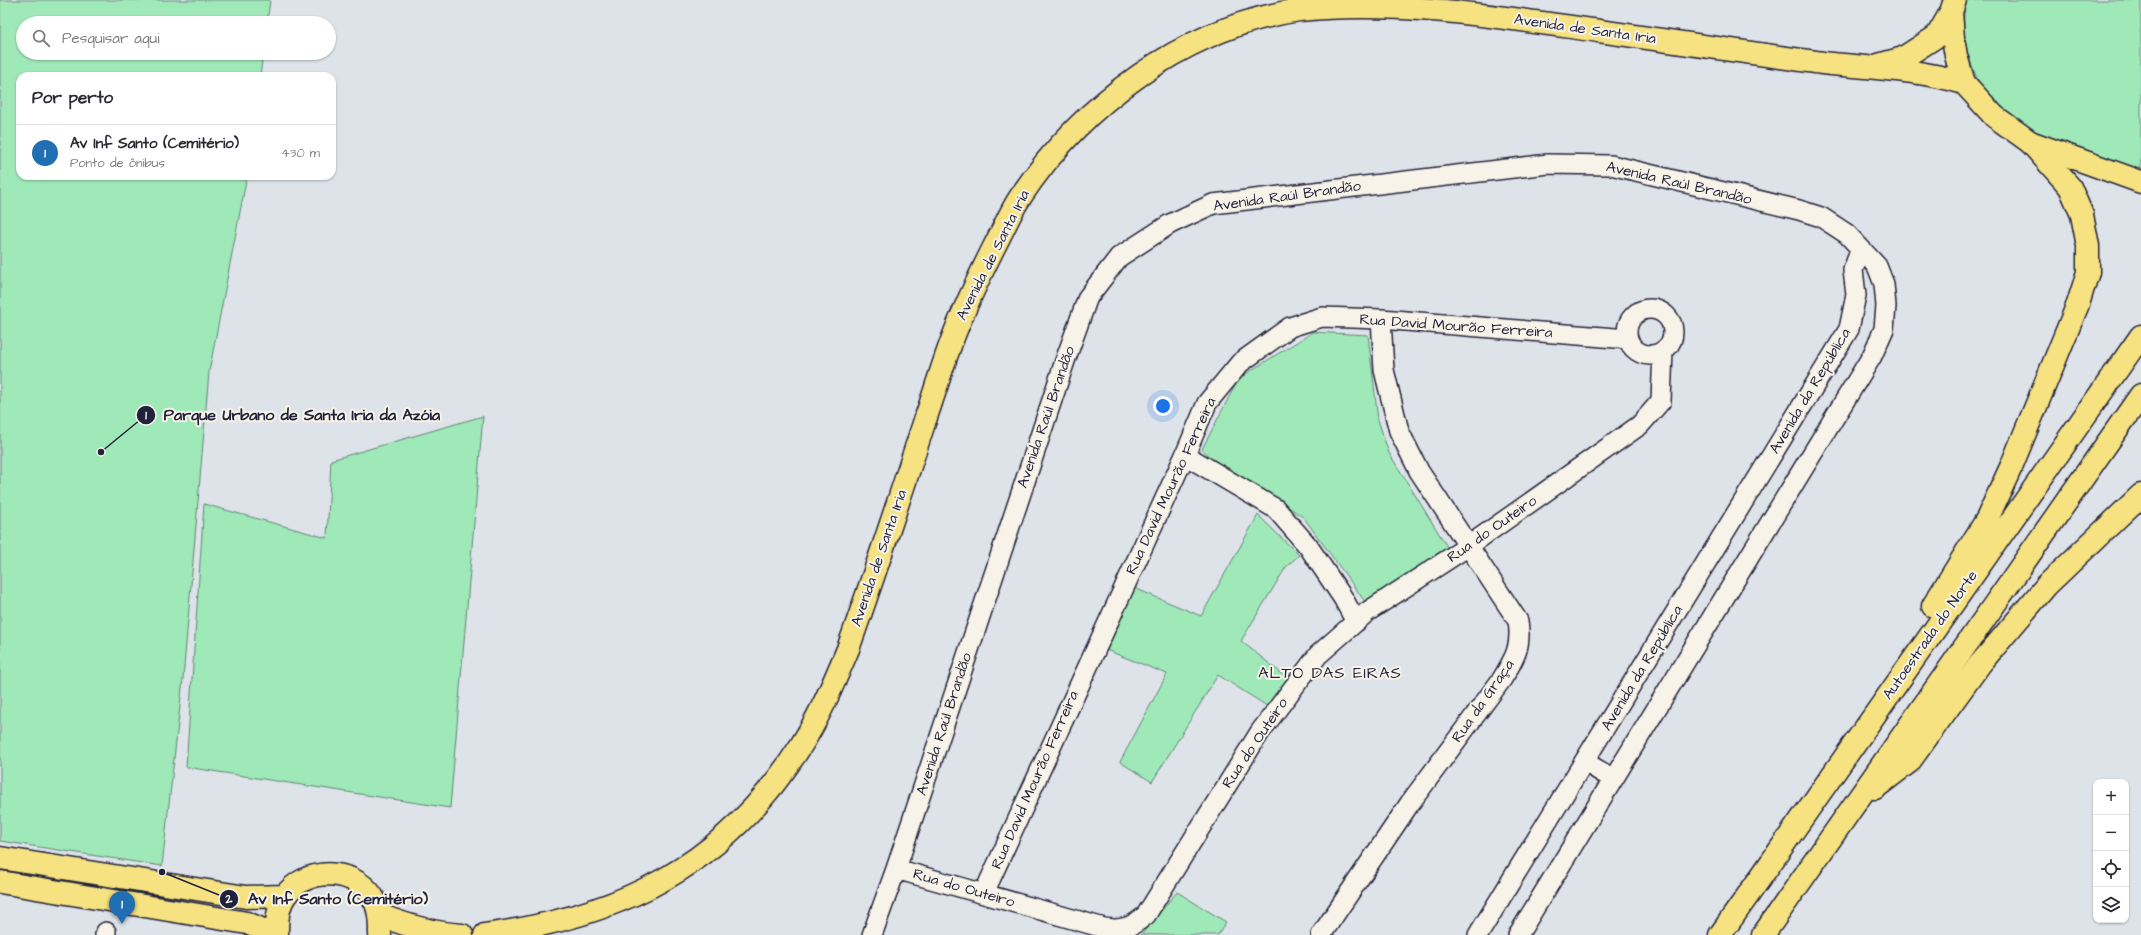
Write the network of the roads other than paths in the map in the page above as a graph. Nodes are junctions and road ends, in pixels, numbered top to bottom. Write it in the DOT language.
graph roads {
  1 [pos="1953,6"];
  2 [pos="1869,68"];
  3 [pos="1964,83"];
  4 [pos="2030,142"];
  5 [pos="2141,182"];
  6 [pos="1860,251"];
  7 [pos="1381,320"];
  8 [pos="2141,336"];
  9 [pos="1628,339"];
  10 [pos="1662,351"];
  11 [pos="2141,395"];
  12 [pos="1185,455"];
  13 [pos="2141,495"];
  14 [pos="1467,547"];
  15 [pos="1356,622"];
  16 [pos="1884,701"];
  17 [pos="1585,762"];
  18 [pos="1613,779"];
  19 [pos="1858,801"];
  20 [pos="0,858"];
  21 [pos="896,869"];
  22 [pos="0,882"];
  23 [pos="984,894"];
  24 [pos="285,896"];
  25 [pos="380,925"];
  26 [pos="276,935"];
  27 [pos="462,935"];
  28 [pos="485,935"];
  29 [pos="872,935"];
  30 [pos="1322,935"];
  31 [pos="1478,935"];
  32 [pos="1518,935"];
  33 [pos="1720,935"];
  34 [pos="1762,935"];
  1 -- 2 [label="main road, Avenida de Santa Iria"];
  1 -- 3 [label="main road"];
  2 -- 3 [label="main road, Avenida de Santa Iria"];
  2 -- 28 [label="main road, Avenida de Santa Iria"];
  3 -- 4 [label="main road"];
  4 -- 5 [label="main road"];
  4 -- 16 [label="main road"];
  6 -- 17 [label="street, Avenida da República"];
  6 -- 18 [label="street"];
  6 -- 21 [label="street, Avenida Raúl Brandão"];
  7 -- 9 [label="street, Rua David Mourão Ferreira"];
  7 -- 12 [label="street, Rua David Mourão Ferreira"];
  7 -- 14 [label="street, Rua da Graça"];
  8 -- 16 [label="main road, Autoestrada do Norte"];
  9 -- 10 [label="street"];
  9 -- 10 [label="street"];
  10 -- 14 [label="street, Rua do Outeiro"];
  11 -- 19 [label="main road"];
  12 -- 15 [label="street"];
  12 -- 23 [label="street, Rua David Mourão Ferreira"];
  13 -- 19 [label="main road"];
  14 -- 15 [label="street, Rua do Outeiro"];
  14 -- 30 [label="street, Rua da Graça"];
  15 -- 23 [label="street, Rua do Outeiro"];
  16 -- 33 [label="main road, Autoestrada do Norte"];
  17 -- 18 [label="street"];
  17 -- 31 [label="street, Avenida da República"];
  18 -- 32 [label="street"];
  19 -- 34 [label="main road"];
  20 -- 24 [label="main road"];
  21 -- 23 [label="street, Rua do Outeiro"];
  21 -- 29 [label="street, Avenida Raúl Brandão"];
  22 -- 26 [label="main road"];
  24 -- 25 [label="main road"];
  24 -- 26 [label="main road"];
  25 -- 27 [label="main road"];
}
